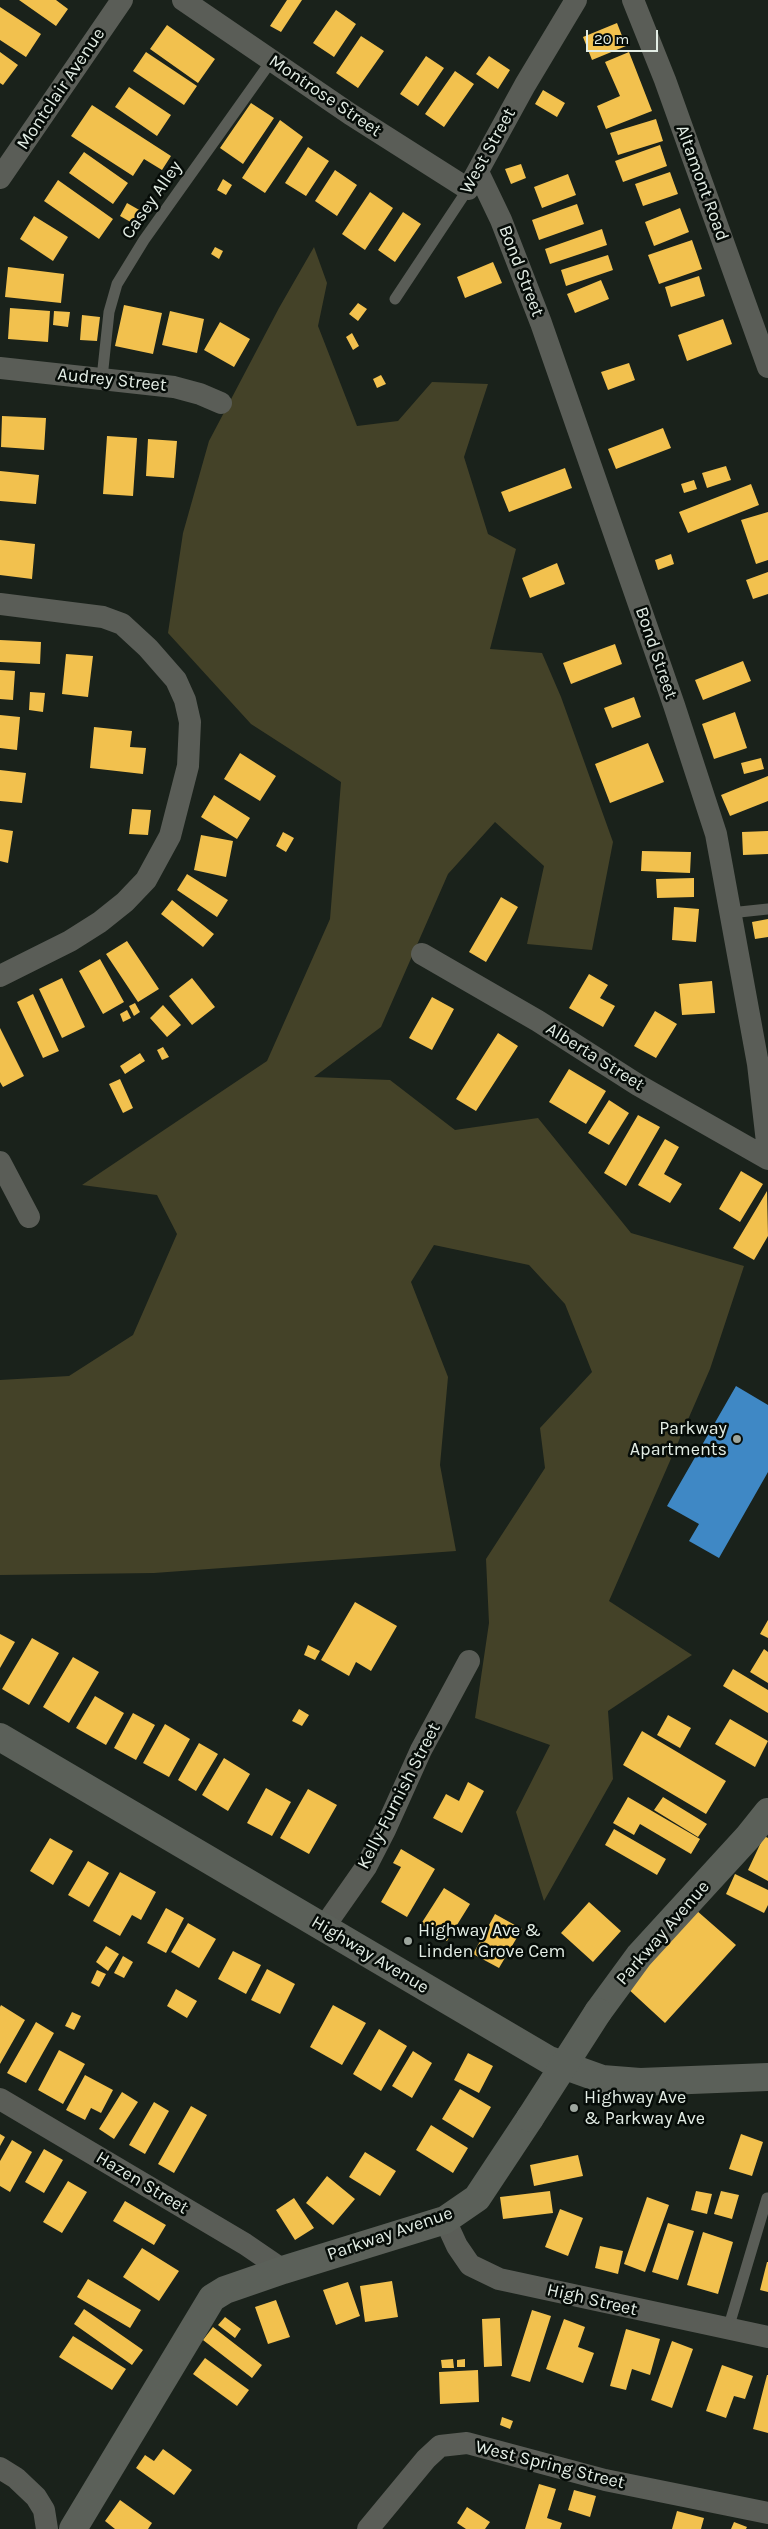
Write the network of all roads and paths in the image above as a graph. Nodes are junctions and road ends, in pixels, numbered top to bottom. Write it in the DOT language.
graph roads {
  1 [pos="122,0"];
  2 [pos="183,0"];
  3 [pos="576,0"];
  4 [pos="633,0"];
  5 [pos="272,60"];
  6 [pos="0,178"];
  7 [pos="473,181"];
  8 [pos="395,298"];
  9 [pos="768,367"];
  10 [pos="0,368"];
  11 [pos="102,378"];
  12 [pos="221,403"];
  13 [pos="0,604"];
  14 [pos="768,909"];
  15 [pos="730,913"];
  16 [pos="422,954"];
  17 [pos="0,976"];
  18 [pos="768,1151"];
  19 [pos="768,1159"];
  20 [pos="0,1162"];
  21 [pos="29,1217"];
  22 [pos="469,1661"];
  23 [pos="0,1737"];
  24 [pos="768,1812"];
  25 [pos="324,1927"];
  26 [pos="768,2077"];
  27 [pos="0,2099"];
  28 [pos="767,2198"];
  29 [pos="444,2220"];
  30 [pos="283,2270"];
  31 [pos="728,2329"];
  32 [pos="768,2337"];
  33 [pos="0,2468"];
  34 [pos="768,2513"];
  35 [pos="47,2529"];
  36 [pos="73,2529"];
  37 [pos="368,2529"];
  1 -- 6 [label="street, Montclair Avenue"];
  2 -- 5 [label="street, Montrose Street"];
  3 -- 7 [label="street, West Street"];
  4 -- 9 [label="street, Altamont Road"];
  5 -- 7 [label="street, Montrose Street"];
  5 -- 11 [label="lane, Casey Alley"];
  7 -- 8 [label="lane, West Street"];
  7 -- 15 [label="street, Bond Street"];
  10 -- 11 [label="street, Audrey Street"];
  11 -- 12 [label="street, Audrey Street"];
  13 -- 17 [label="street"];
  14 -- 15 [label="lane"];
  15 -- 18 [label="street, Bond Street"];
  16 -- 19 [label="street, Alberta Street"];
  20 -- 21 [label="street"];
  22 -- 25 [label="street, Kelly-Furnish Street"];
  23 -- 25 [label="street, Highway Avenue"];
  24 -- 29 [label="street, Parkway Avenue, bridge"];
  25 -- 26 [label="street, Highway Avenue"];
  27 -- 30 [label="street, Hazen Street"];
  28 -- 31 [label="lane"];
  29 -- 30 [label="street, Parkway Avenue"];
  29 -- 31 [label="street, High Street"];
  30 -- 36 [label="street, Parkway Avenue"];
  31 -- 32 [label="street, High Street"];
  33 -- 35 [label="street"];
  34 -- 37 [label="street, West Spring Street"];
}
